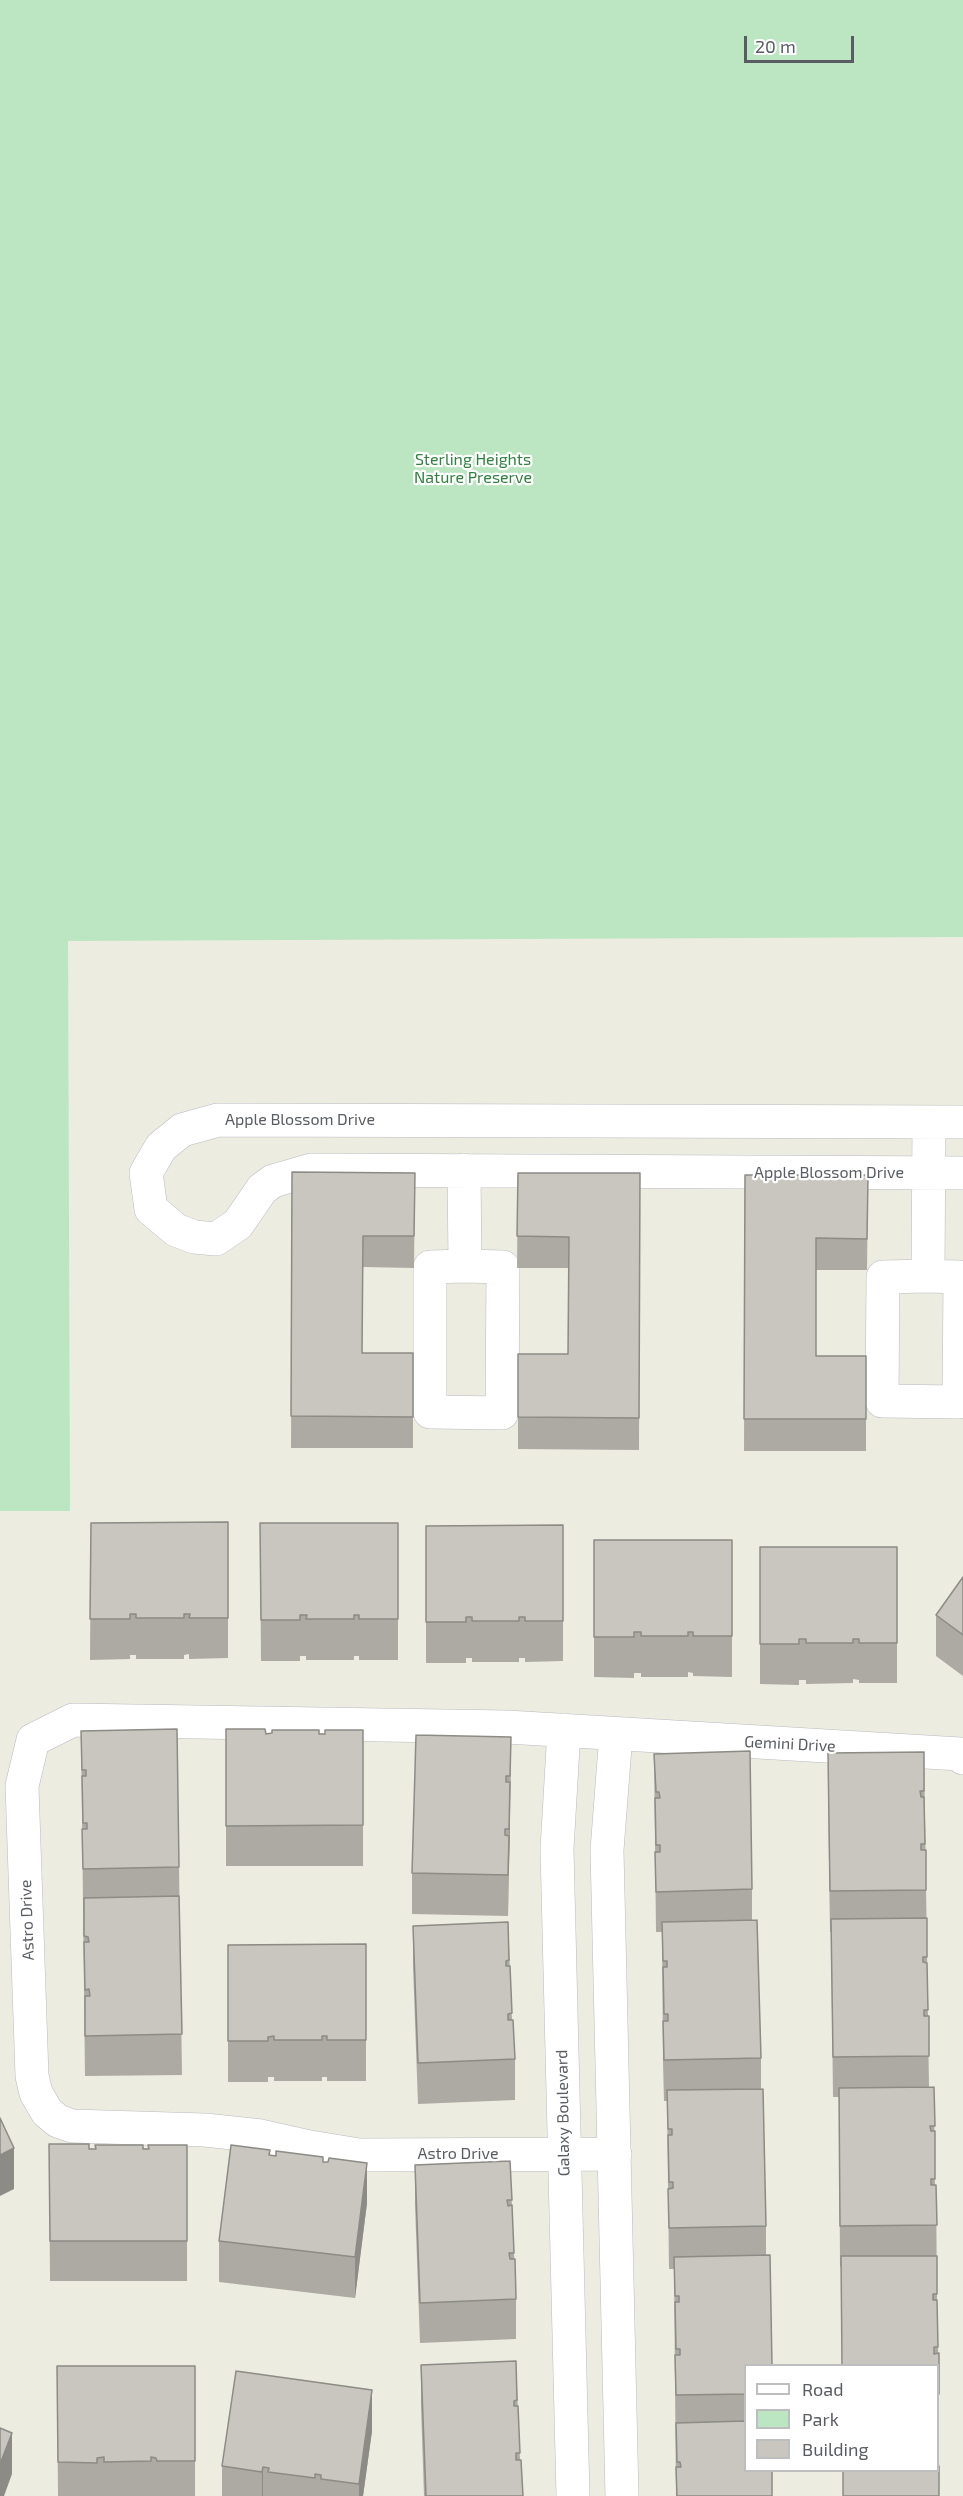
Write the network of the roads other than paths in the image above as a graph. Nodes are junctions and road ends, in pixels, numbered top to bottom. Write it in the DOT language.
graph roads {
  1 [pos="495,1121"];
  2 [pos="731,1121"];
  3 [pos="929,1122"];
  4 [pos="963,1122"];
  5 [pos="478,1171"];
  6 [pos="729,1172"];
  7 [pos="928,1173"];
  8 [pos="963,1173"];
  9 [pos="465,1266"];
  10 [pos="928,1276"];
  11 [pos="564,1730"];
  12 [pos="616,1734"];
  13 [pos="963,1758"];
  14 [pos="564,2154"];
  15 [pos="615,2154"];
  16 [pos="573,2496"];
  17 [pos="622,2496"];
  1 -- 2 [label="street, Apple Blossom Drive"];
  1 -- 5 [label="street"];
  1 -- 5 [label="street, Apple Blossom Drive"];
  2 -- 3 [label="street, Apple Blossom Drive"];
  2 -- 6 [label="street, Apple Blossom Drive"];
  3 -- 4 [label="street, Apple Blossom Drive"];
  3 -- 7 [label="street, Apple Blossom Drive"];
  5 -- 6 [label="street, Apple Blossom Drive"];
  5 -- 9 [label="street"];
  6 -- 7 [label="street, Apple Blossom Drive"];
  7 -- 8 [label="street, Apple Blossom Drive"];
  7 -- 10 [label="street"];
  9 -- 9 [label="street"];
  11 -- 12 [label="street, Astro Drive"];
  11 -- 14 [label="street, Galaxy Boulevard"];
  11 -- 14 [label="street, Astro Drive"];
  12 -- 13 [label="street, Gemini Drive"];
  12 -- 15 [label="street"];
  14 -- 15 [label="street, Astro Drive"];
  14 -- 16 [label="street, Galaxy Boulevard"];
  15 -- 17 [label="street"];
}
